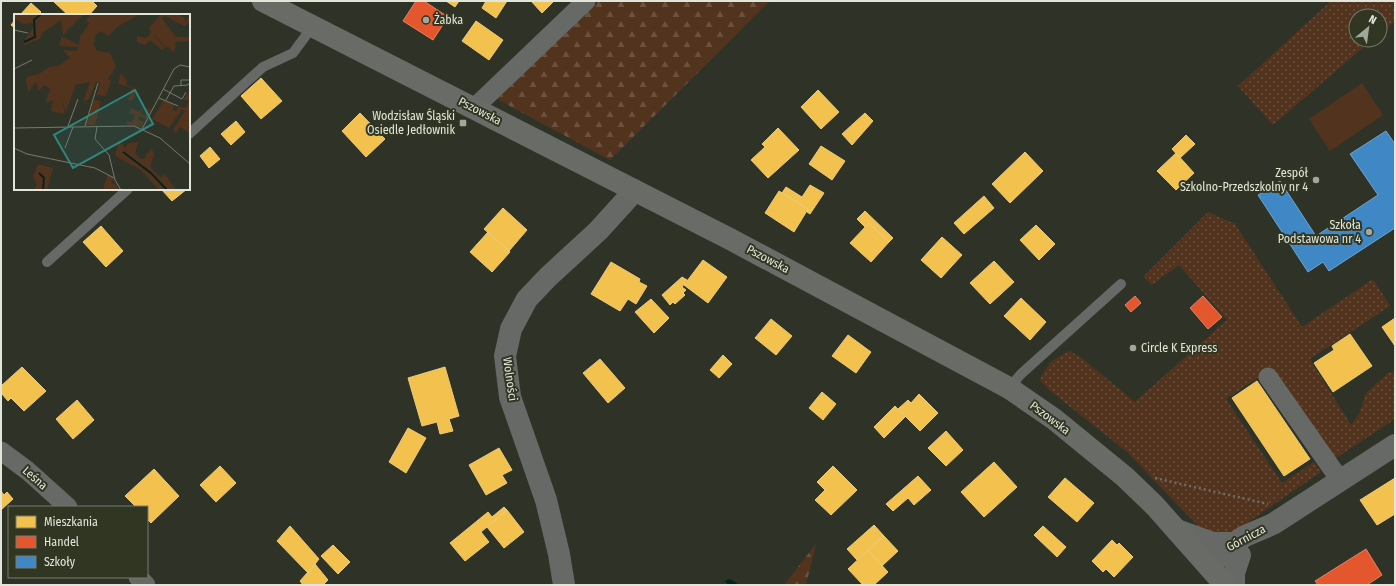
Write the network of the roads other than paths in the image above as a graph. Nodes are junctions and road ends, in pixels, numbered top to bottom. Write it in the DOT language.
graph roads {
  1 [pos="263,1"];
  2 [pos="586,1"];
  3 [pos="313,26"];
  4 [pos="474,108"];
  5 [pos="190,133"];
  6 [pos="127,190"];
  7 [pos="634,190"];
  8 [pos="47,262"];
  9 [pos="1121,284"];
  10 [pos="1268,377"];
  11 [pos="1009,388"];
  12 [pos="1395,445"];
  13 [pos="1,451"];
  14 [pos="1340,480"];
  15 [pos="67,506"];
  16 [pos="1177,530"];
  17 [pos="1237,549"];
  18 [pos="1210,567"];
  19 [pos="564,585"];
  20 [pos="1225,585"];
  21 [pos="1234,585"];
  1 -- 3 [label="main road, Pszowska"];
  2 -- 4 [label="street"];
  3 -- 4 [label="main road, Pszowska"];
  3 -- 5 [label="lane"];
  4 -- 7 [label="main road, Pszowska"];
  6 -- 8 [label="lane"];
  7 -- 11 [label="main road, Pszowska"];
  7 -- 19 [label="street, Wolności"];
  9 -- 11 [label="lane"];
  10 -- 14 [label="street"];
  11 -- 16 [label="main road, Pszowska"];
  12 -- 14 [label="street, Górnicza"];
  13 -- 15 [label="street, Leśna"];
  14 -- 17 [label="street, Górnicza"];
  16 -- 17 [label="street"];
  16 -- 18 [label="main road, Pszowska"];
  17 -- 18 [label="street, Górnicza"];
  17 -- 21 [label="street"];
  18 -- 20 [label="main road, Pszowska"];
}
